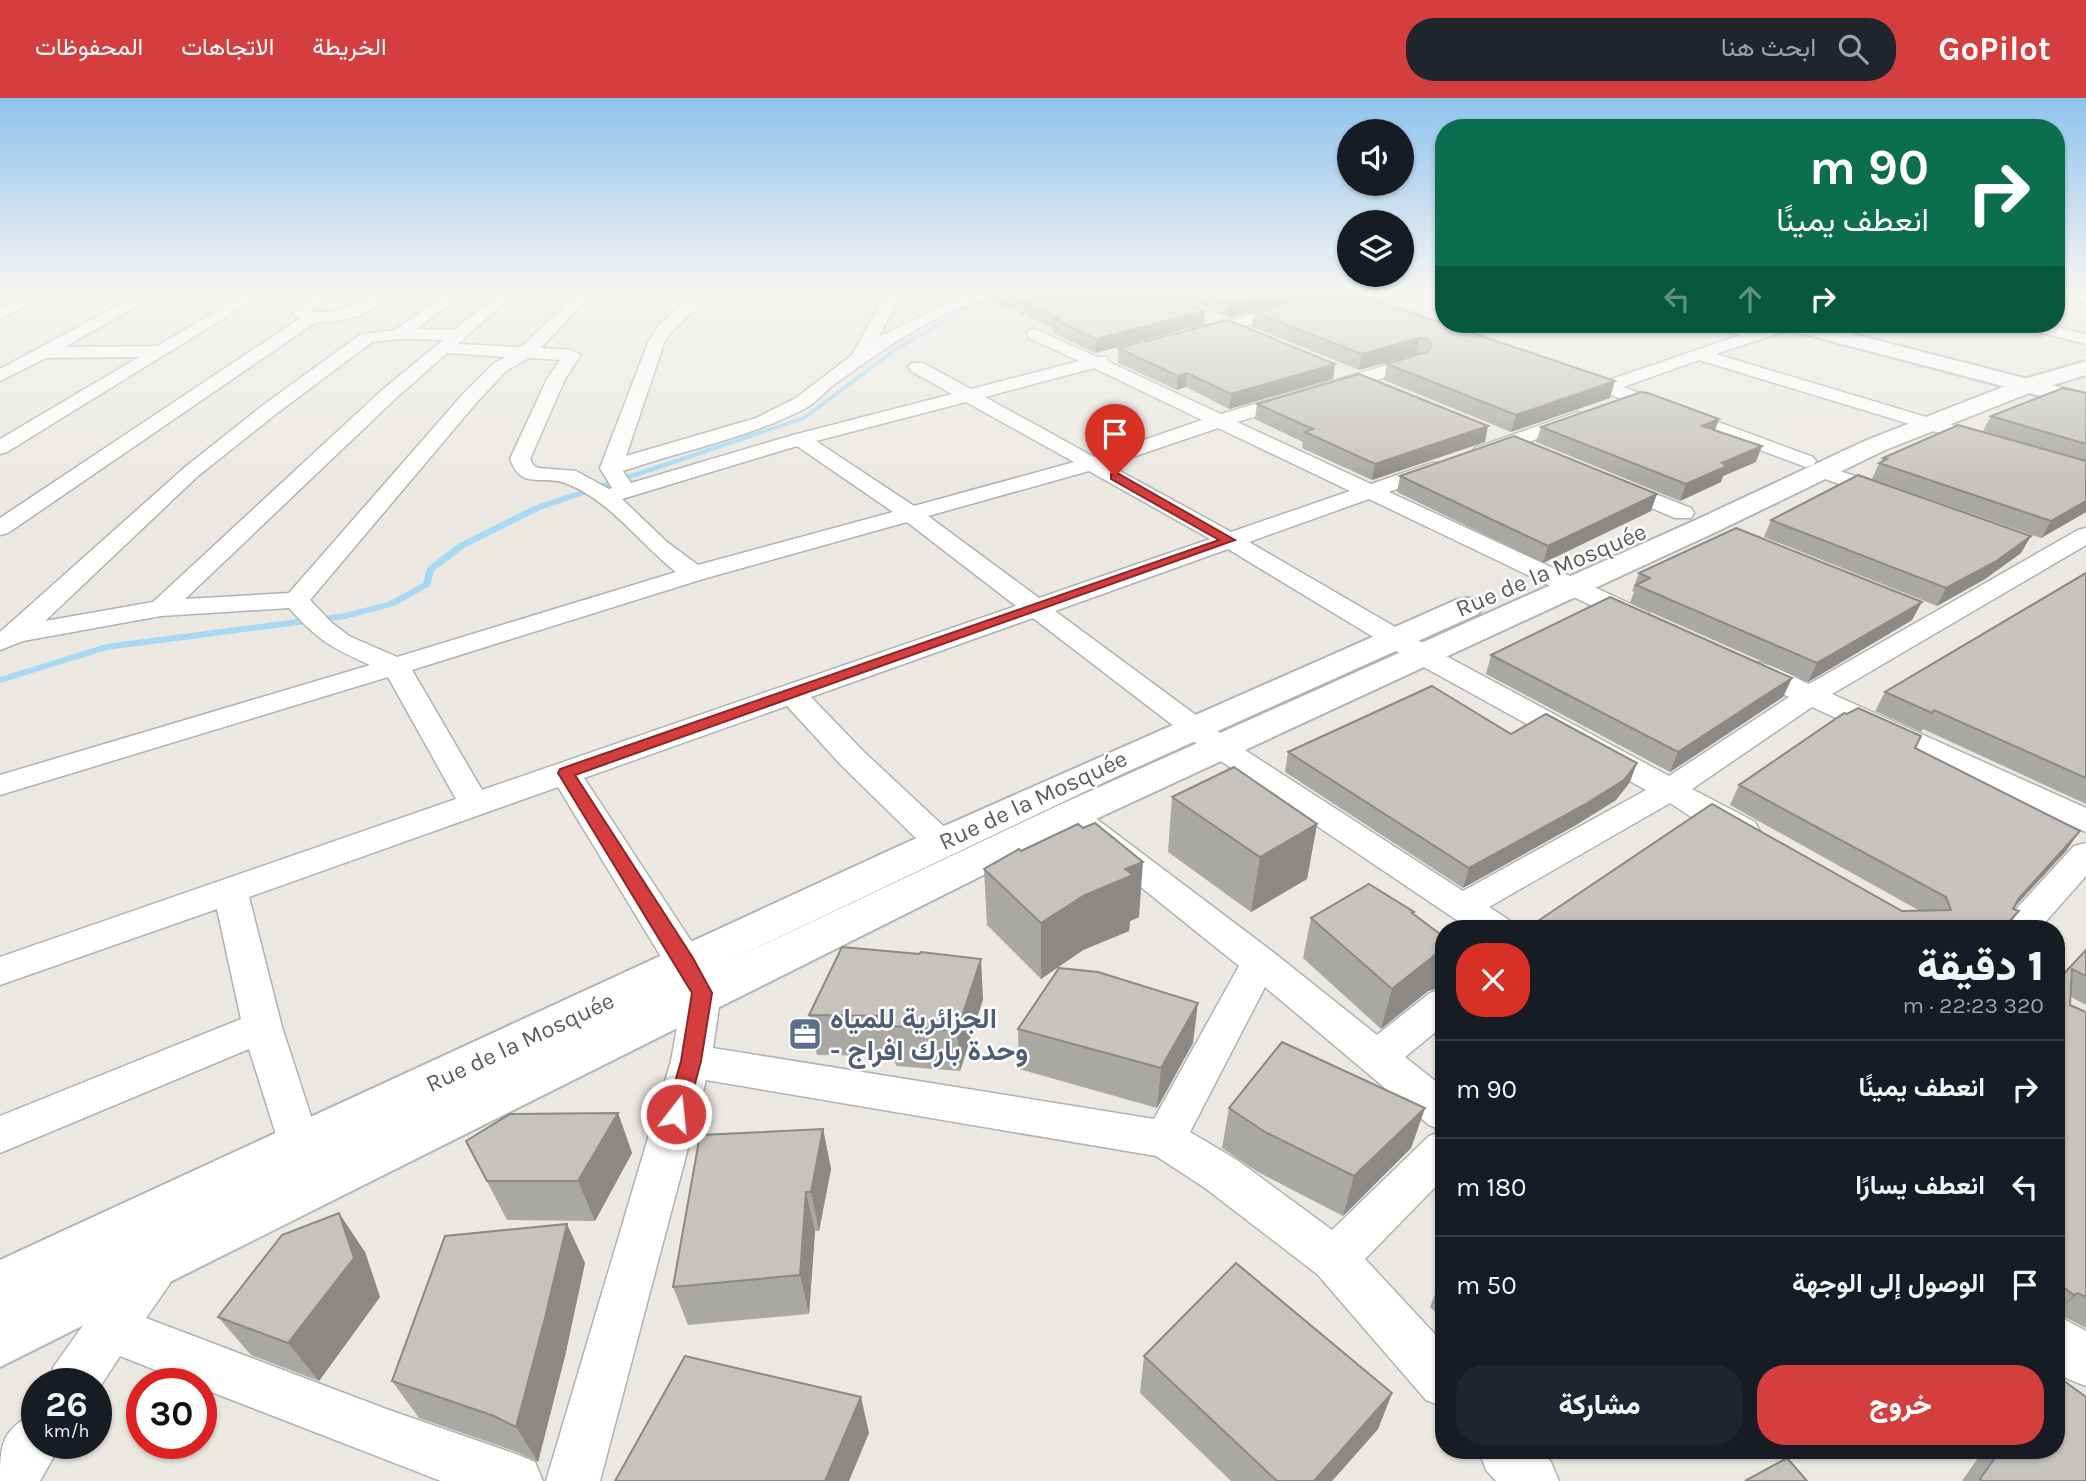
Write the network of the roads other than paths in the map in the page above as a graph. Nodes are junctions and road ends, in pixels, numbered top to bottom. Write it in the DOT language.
graph roads {
  1 [pos="35,357"];
  2 [pos="151,357"];
  3 [pos="255,357"];
  4 [pos="342,357"];
  5 [pos="433,357"];
  6 [pos="519,357"];
  7 [pos="572,357"];
  8 [pos="651,357"];
  9 [pos="1081,357"];
  10 [pos="1115,357"];
  11 [pos="1694,357"];
  12 [pos="1704,357"];
  13 [pos="1916,357"];
  14 [pos="859,358"];
  15 [pos="2086,359"];
  16 [pos="1417,362"];
  17 [pos="1094,363"];
  18 [pos="918,367"];
  19 [pos="1335,369"];
  20 [pos="1558,369"];
  21 [pos="2086,369"];
  22 [pos="0,376"];
  23 [pos="1360,379"];
  24 [pos="2020,383"];
  25 [pos="1608,386"];
  26 [pos="1385,390"];
  27 [pos="969,396"];
  28 [pos="1639,397"];
  29 [pos="2086,401"];
  30 [pos="1918,420"];
  31 [pos="1219,421"];
  32 [pos="800,439"];
  33 [pos="2007,447"];
  34 [pos="0,448"];
  35 [pos="1093,464"];
  36 [pos="1813,466"];
  37 [pos="611,468"];
  38 [pos="1598,477"];
  39 [pos="1370,491"];
  40 [pos="615,494"];
  41 [pos="1911,503"];
  42 [pos="908,512"];
  43 [pos="1710,525"];
  44 [pos="0,528"];
  45 [pos="2086,535"];
  46 [pos="1229,540"];
  47 [pos="2039,548"];
  48 [pos="2086,565"];
  49 [pos="694,574"];
  50 [pos="1555,581"];
  51 [pos="296,600"];
  52 [pos="161,608"];
  53 [pos="1034,609"];
  54 [pos="1658,627"];
  55 [pos="8,638"];
  56 [pos="1409,646"];
  57 [pos="1735,661"];
  58 [pos="396,666"];
  59 [pos="792,694"];
  60 [pos="1811,695"];
  61 [pos="1207,737"];
  62 [pos="565,773"];
  63 [pos="0,785"];
  64 [pos="1671,789"];
  65 [pos="475,805"];
  66 [pos="1071,815"];
  67 [pos="2086,821"];
  68 [pos="941,843"];
  69 [pos="1765,843"];
  70 [pos="2086,855"];
  71 [pos="230,890"];
  72 [pos="1464,906"];
  73 [pos="1483,920"];
  74 [pos="2027,920"];
  75 [pos="1260,962"];
  76 [pos="0,971"];
  77 [pos="694,978"];
  78 [pos="1435,1010"];
  79 [pos="262,1027"];
  80 [pos="1376,1058"];
  81 [pos="691,1061"];
  82 [pos="1435,1106"];
  83 [pos="0,1135"];
  84 [pos="1165,1139"];
  85 [pos="299,1147"];
  86 [pos="1435,1158"];
  87 [pos="159,1259"];
  88 [pos="1334,1259"];
  89 [pos="0,1289"];
  90 [pos="109,1328"];
  91 [pos="0,1336"];
  92 [pos="2065,1346"];
  93 [pos="2086,1361"];
  94 [pos="83,1368"];
  95 [pos="1435,1372"];
  96 [pos="24,1459"];
  97 [pos="1512,1459"];
  98 [pos="9,1481"];
  99 [pos="516,1481"];
  100 [pos="572,1481"];
  101 [pos="1532,1481"];
  1 -- 22 [label="street"];
  2 -- 34 [label="street"];
  3 -- 44 [label="street"];
  4 -- 55 [label="street"];
  5 -- 52 [label="street"];
  6 -- 51 [label="street"];
  7 -- 40 [label="street"];
  8 -- 37 [label="street"];
  9 -- 17 [label="street"];
  10 -- 17 [label="street"];
  11 -- 25 [label="street"];
  12 -- 30 [label="street"];
  13 -- 24 [label="main road"];
  14 -- 37 [label="street"];
  15 -- 24 [label="main road, Rue de la Mosquée"];
  16 -- 23 [label="street"];
  17 -- 27 [label="street"];
  17 -- 31 [label="street"];
  18 -- 27 [label="street"];
  19 -- 23 [label="street"];
  20 -- 25 [label="street"];
  21 -- 24 [label="main road"];
  23 -- 26 [label="street"];
  23 -- 31 [label="street"];
  24 -- 29 [label="main road"];
  24 -- 30 [label="main road, Rue de la Mosquée"];
  25 -- 28 [label="street"];
  27 -- 32 [label="street"];
  27 -- 35 [label="street"];
  28 -- 36 [label="street"];
  28 -- 39 [label="street"];
  30 -- 33 [label="street"];
  30 -- 36 [label="main road, Rue de la Mosquée"];
  31 -- 35 [label="street"];
  31 -- 39 [label="street"];
  32 -- 40 [label="street"];
  32 -- 42 [label="street"];
  35 -- 42 [label="street"];
  35 -- 46 [label="street"];
  36 -- 41 [label="street"];
  36 -- 43 [label="main road, Rue de la Mosquée"];
  37 -- 40 [label="street"];
  38 -- 43 [label="street"];
  39 -- 46 [label="street"];
  39 -- 50 [label="street"];
  40 -- 49 [label="street"];
  42 -- 49 [label="street"];
  42 -- 53 [label="street"];
  43 -- 50 [label="main road, Rue de la Mosquée"];
  45 -- 47 [label="street"];
  46 -- 53 [label="street"];
  46 -- 56 [label="street"];
  47 -- 48 [label="street"];
  47 -- 60 [label="street"];
  49 -- 58 [label="street"];
  50 -- 54 [label="street"];
  50 -- 56 [label="main road, Rue de la Mosquée"];
  51 -- 52 [label="street"];
  51 -- 58 [label="street"];
  52 -- 55 [label="street"];
  53 -- 59 [label="street"];
  53 -- 61 [label="street"];
  56 -- 61 [label="main road, Rue de la Mosquée"];
  56 -- 64 [label="street"];
  57 -- 60 [label="street"];
  58 -- 63 [label="street"];
  58 -- 65 [label="street"];
  59 -- 62 [label="street"];
  59 -- 68 [label="street"];
  60 -- 64 [label="street"];
  60 -- 67 [label="street"];
  61 -- 66 [label="main road"];
  61 -- 68 [label="main road, Rue de la Mosquée"];
  61 -- 72 [label="street"];
  62 -- 65 [label="street"];
  62 -- 77 [label="street"];
  64 -- 69 [label="street"];
  64 -- 72 [label="street"];
  65 -- 71 [label="street"];
  66 -- 75 [label="street"];
  66 -- 77 [label="main road"];
  68 -- 77 [label="main road, Rue de la Mosquée"];
  70 -- 74 [label="street"];
  71 -- 76 [label="street"];
  71 -- 79 [label="street"];
  72 -- 73 [label="street"];
  75 -- 80 [label="street"];
  75 -- 84 [label="street"];
  77 -- 81 [label="street"];
  77 -- 85 [label="main road, Rue de la Mosquée"];
  77 -- 87 [label="main road"];
  78 -- 80 [label="street"];
  79 -- 83 [label="street"];
  79 -- 85 [label="street"];
  80 -- 82 [label="street"];
  81 -- 84 [label="street"];
  81 -- 100 [label="street"];
  84 -- 88 [label="street"];
  85 -- 89 [label="main road, Rue de la Mosquée"];
  86 -- 88 [label="street"];
  87 -- 90 [label="street"];
  87 -- 91 [label="main road"];
  88 -- 95 [label="street"];
  90 -- 94 [label="street"];
  90 -- 99 [label="street"];
  92 -- 93 [label="street"];
  96 -- 98 [label="street"];
  97 -- 101 [label="street"];
}
